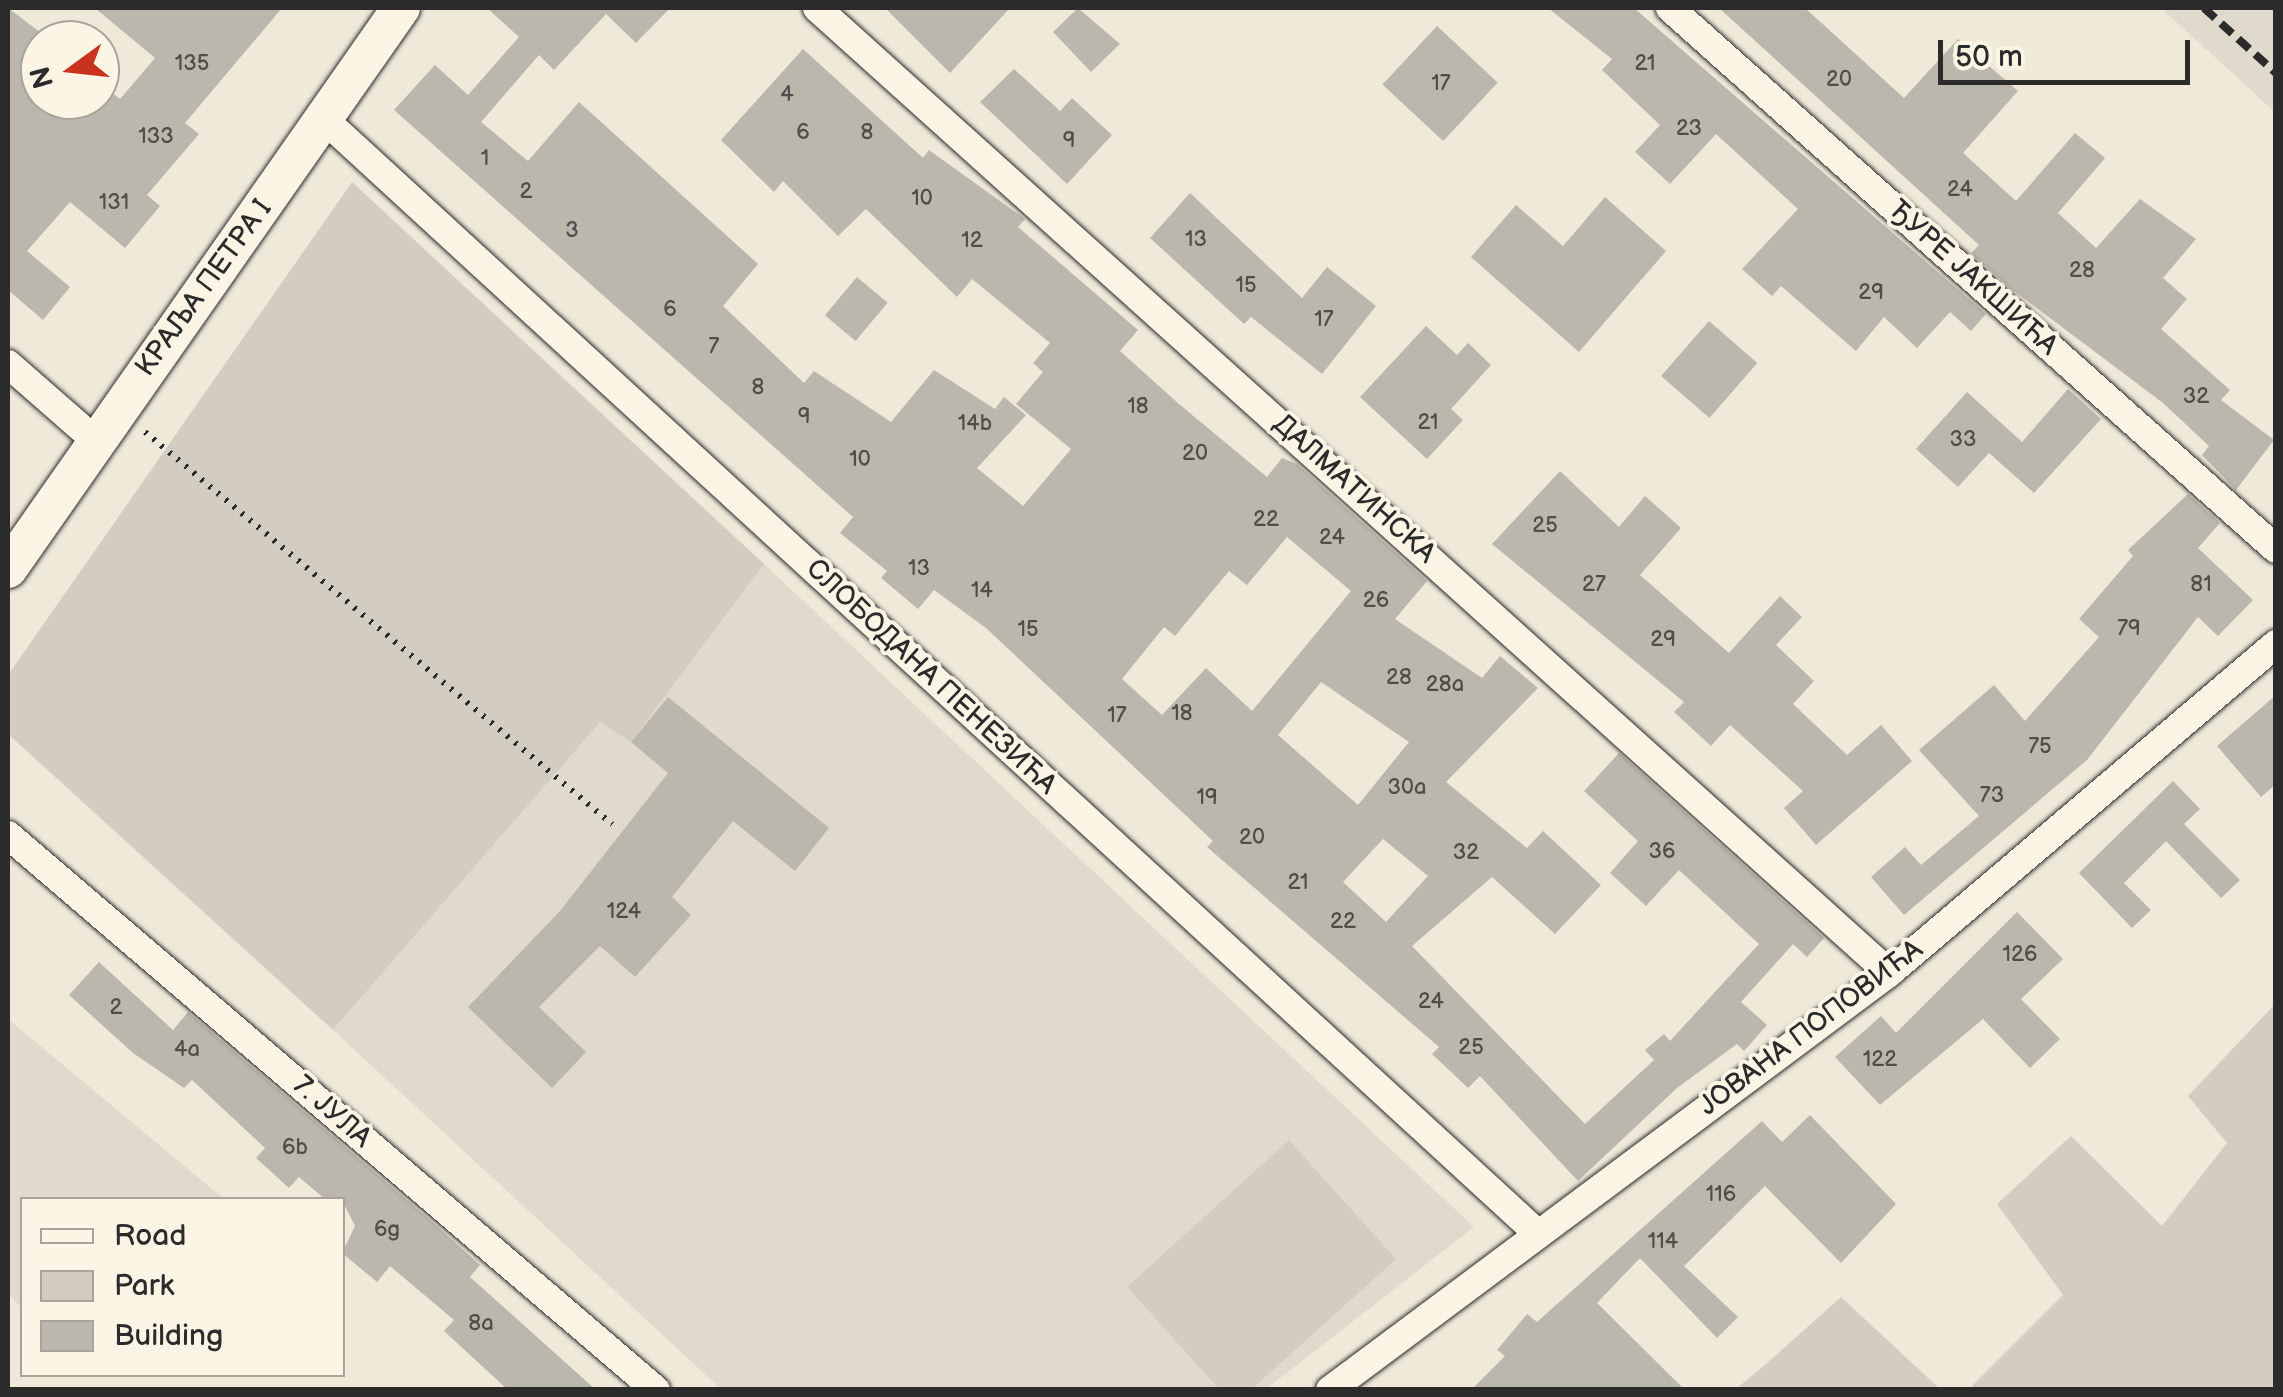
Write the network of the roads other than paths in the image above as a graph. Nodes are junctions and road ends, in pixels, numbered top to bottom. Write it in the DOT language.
graph roads {
  1 [pos="402,8"];
  2 [pos="817,8"];
  3 [pos="1670,8"];
  4 [pos="325,120"];
  5 [pos="8,364"];
  6 [pos="96,441"];
  7 [pos="2276,548"];
  8 [pos="8,569"];
  9 [pos="2276,644"];
  10 [pos="8,835"];
  11 [pos="1889,972"];
  12 [pos="1537,1234"];
  13 [pos="656,1390"];
  14 [pos="1330,1390"];
  1 -- 4 [label="main road, КРАЉА ПЕТРА I"];
  2 -- 11 [label="street, ДАЛМАТИНСКА"];
  3 -- 7 [label="street, ЂУРЕ ЈАКШИЋА"];
  4 -- 6 [label="main road, КРАЉА ПЕТРА I"];
  4 -- 12 [label="street, СЛОБОДАНА ПЕНЕЗИЋА"];
  5 -- 6 [label="street"];
  6 -- 8 [label="main road, КРАЉА ПЕТРА I"];
  9 -- 11 [label="street, ЈОВАНА ПОПОВИЋА"];
  10 -- 13 [label="street, 7. ЈУЛА"];
  11 -- 12 [label="street, ЈОВАНА ПОПОВИЋА"];
  12 -- 14 [label="street, ЈОВАНА ПОПОВИЋА"];
}
